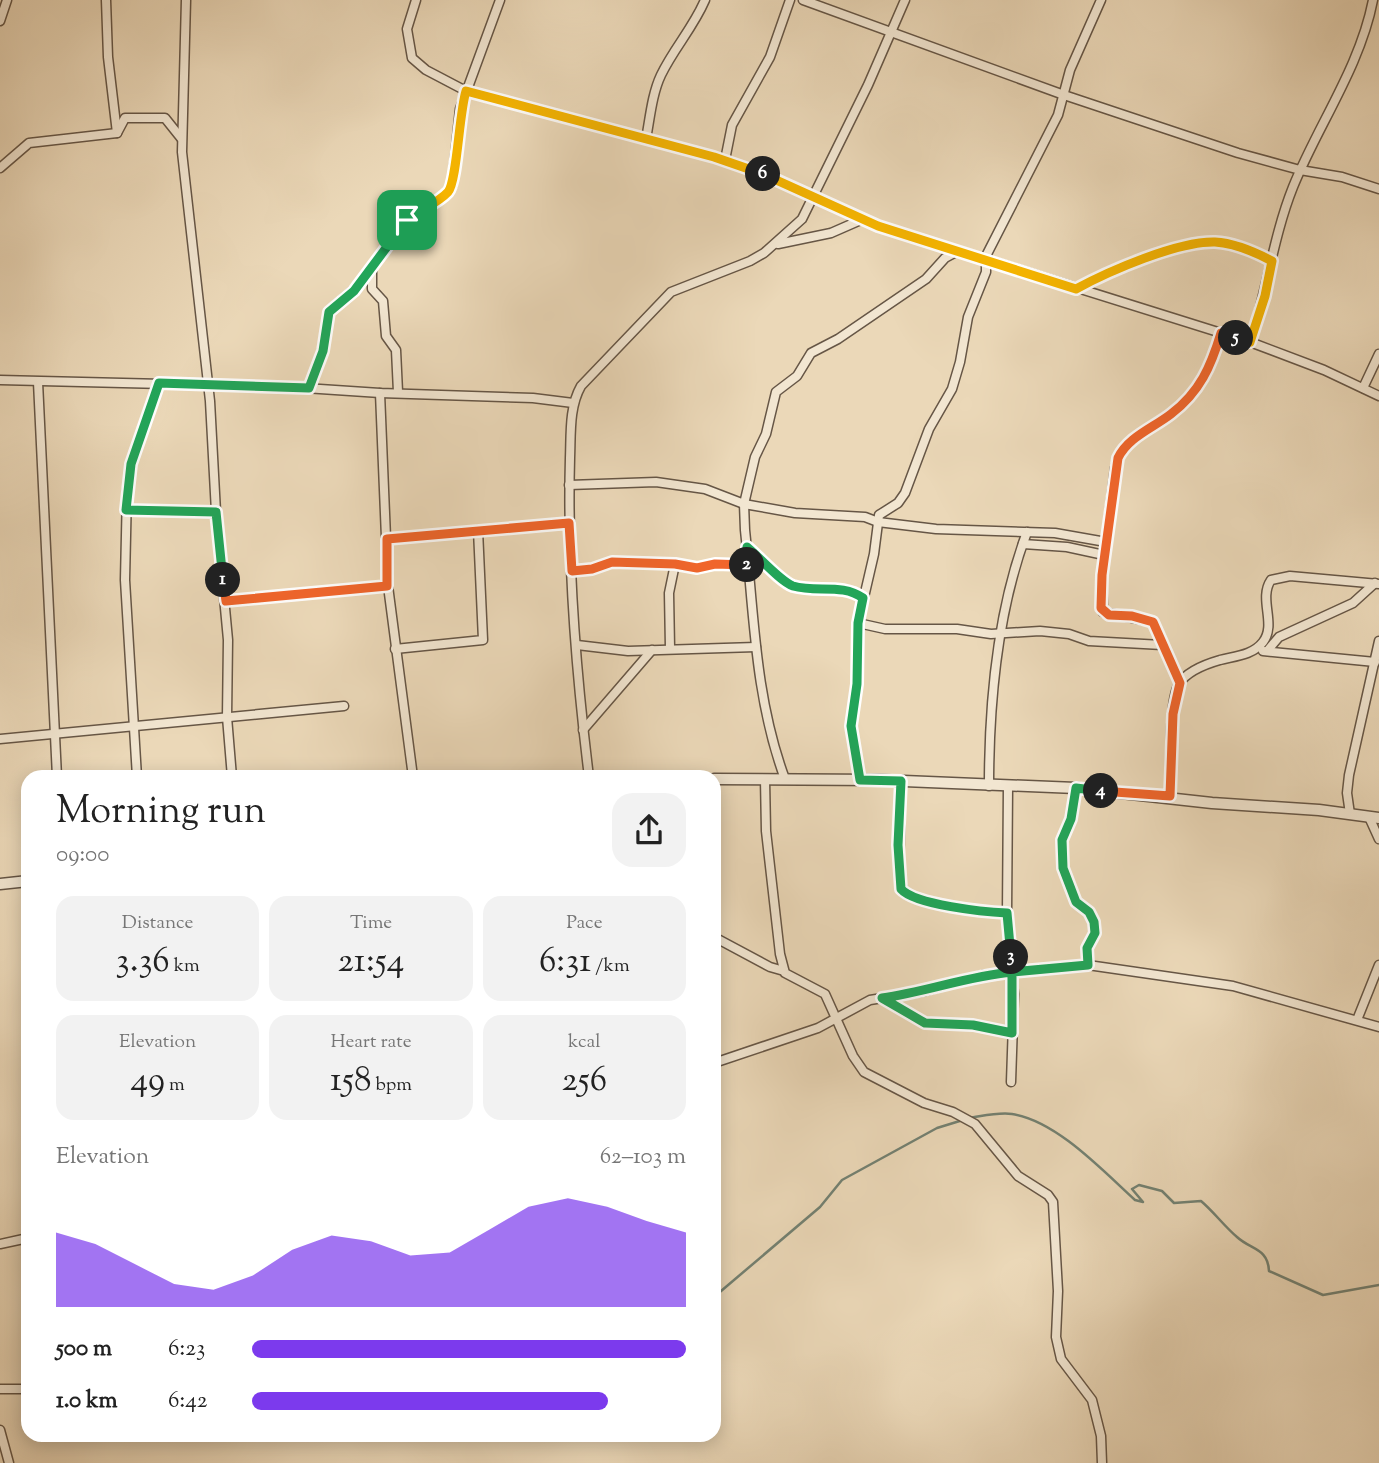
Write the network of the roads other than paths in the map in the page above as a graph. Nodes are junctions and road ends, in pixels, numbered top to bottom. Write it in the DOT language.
graph roads {
  1 [pos="106,0"];
  2 [pos="186,0"];
  3 [pos="416,0"];
  4 [pos="500,0"];
  5 [pos="705,0"];
  6 [pos="790,0"];
  7 [pos="803,0"];
  8 [pos="905,0"];
  9 [pos="1101,0"];
  10 [pos="1376,0"];
  11 [pos="4,2"];
  12 [pos="0,21"];
  13 [pos="891,32"];
  14 [pos="466,91"];
  15 [pos="1064,95"];
  16 [pos="117,133"];
  17 [pos="181,138"];
  18 [pos="646,139"];
  19 [pos="724,160"];
  20 [pos="0,168"];
  21 [pos="1300,170"];
  22 [pos="1379,189"];
  23 [pos="814,197"];
  24 [pos="863,219"];
  25 [pos="772,247"];
  26 [pos="958,251"];
  27 [pos="986,261"];
  28 [pos="1272,261"];
  29 [pos="372,264"];
  30 [pos="1076,289"];
  31 [pos="1221,333"];
  32 [pos="1250,342"];
  33 [pos="1379,354"];
  34 [pos="0,380"];
  35 [pos="38,382"];
  36 [pos="159,383"];
  37 [pos="208,387"];
  38 [pos="309,388"];
  39 [pos="1363,388"];
  40 [pos="380,393"];
  41 [pos="398,393"];
  42 [pos="1379,396"];
  43 [pos="573,403"];
  44 [pos="569,485"];
  45 [pos="744,504"];
  46 [pos="126,510"];
  47 [pos="216,512"];
  48 [pos="569,523"];
  49 [pos="878,523"];
  50 [pos="478,530"];
  51 [pos="1027,532"];
  52 [pos="387,539"];
  53 [pos="1106,542"];
  54 [pos="1023,544"];
  55 [pos="747,547"];
  56 [pos="1104,555"];
  57 [pos="675,564"];
  58 [pos="748,565"];
  59 [pos="572,571"];
  60 [pos="1377,584"];
  61 [pos="387,586"];
  62 [pos="863,598"];
  63 [pos="226,601"];
  64 [pos="858,623"];
  65 [pos="1002,631"];
  66 [pos="1379,641"];
  67 [pos="577,645"];
  68 [pos="1162,645"];
  69 [pos="756,647"];
  70 [pos="670,648"];
  71 [pos="395,649"];
  72 [pos="652,650"];
  73 [pos="1268,650"];
  74 [pos="1250,653"];
  75 [pos="1375,662"];
  76 [pos="1180,683"];
  77 [pos="344,706"];
  78 [pos="227,717"];
  79 [pos="134,727"];
  80 [pos="583,730"];
  81 [pos="53,736"];
  82 [pos="0,739"];
  83 [pos="56,770"];
  84 [pos="137,770"];
  85 [pos="231,770"];
  86 [pos="411,770"];
  87 [pos="588,770"];
  88 [pos="721,779"];
  89 [pos="765,779"];
  90 [pos="785,779"];
  91 [pos="860,780"];
  92 [pos="901,781"];
  93 [pos="989,786"];
  94 [pos="1008,787"];
  95 [pos="1076,788"];
  96 [pos="1170,796"];
  97 [pos="1350,814"];
  98 [pos="1374,818"];
  99 [pos="1379,839"];
  100 [pos="21,882"];
  101 [pos="1,886"];
  102 [pos="1007,913"];
  103 [pos="721,941"];
  104 [pos="1088,965"];
  105 [pos="1379,965"];
  106 [pos="784,971"];
  107 [pos="1012,972"];
  108 [pos="882,998"];
  109 [pos="1357,1020"];
  110 [pos="836,1021"];
  111 [pos="1379,1027"];
  112 [pos="1012,1033"];
  113 [pos="721,1061"];
  114 [pos="1011,1082"];
  115 [pos="21,1240"];
  116 [pos="0,1244"];
  117 [pos="0,1389"];
  118 [pos="21,1389"];
  119 [pos="0,1430"];
  120 [pos="9,1463"];
  121 [pos="1102,1463"];
  1 -- 16 [label="street"];
  2 -- 17 [label="street"];
  3 -- 14 [label="street"];
  4 -- 14 [label="street"];
  5 -- 18 [label="street"];
  6 -- 19 [label="street"];
  7 -- 13 [label="street"];
  8 -- 13 [label="street"];
  9 -- 15 [label="street"];
  10 -- 21 [label="street"];
  11 -- 12 [label="street"];
  13 -- 15 [label="street"];
  13 -- 23 [label="street"];
  14 -- 18 [label="street"];
  14 -- 29 [label="street"];
  15 -- 21 [label="street"];
  15 -- 27 [label="street"];
  16 -- 17 [label="street"];
  16 -- 20 [label="street"];
  17 -- 37 [label="street"];
  18 -- 19 [label="street"];
  19 -- 23 [label="street"];
  21 -- 22 [label="street"];
  21 -- 28 [label="street"];
  23 -- 24 [label="street"];
  23 -- 25 [label="street"];
  24 -- 25 [label="street"];
  24 -- 26 [label="street"];
  25 -- 43 [label="street"];
  26 -- 27 [label="street"];
  26 -- 45 [label="street"];
  27 -- 30 [label="street"];
  27 -- 49 [label="street"];
  28 -- 30 [label="street"];
  28 -- 32 [label="street"];
  29 -- 38 [label="street"];
  29 -- 41 [label="street"];
  30 -- 31 [label="street"];
  31 -- 32 [label="street"];
  31 -- 53 [label="street"];
  32 -- 39 [label="street"];
  33 -- 39 [label="street"];
  34 -- 35 [label="street"];
  35 -- 36 [label="street"];
  35 -- 81 [label="street"];
  36 -- 37 [label="street"];
  36 -- 46 [label="street"];
  37 -- 38 [label="street"];
  37 -- 47 [label="street"];
  38 -- 40 [label="street"];
  39 -- 42 [label="street"];
  40 -- 41 [label="street"];
  40 -- 52 [label="street"];
  41 -- 43 [label="street"];
  43 -- 44 [label="street"];
  44 -- 45 [label="street"];
  44 -- 48 [label="street"];
  45 -- 49 [label="street"];
  45 -- 55 [label="street"];
  46 -- 47 [label="street"];
  46 -- 79 [label="street"];
  47 -- 63 [label="street"];
  48 -- 50 [label="street"];
  48 -- 59 [label="street"];
  49 -- 51 [label="street"];
  49 -- 62 [label="street"];
  50 -- 52 [label="street"];
  50 -- 71 [label="street"];
  51 -- 53 [label="street"];
  51 -- 54 [label="street"];
  52 -- 61 [label="street"];
  53 -- 56 [label="street"];
  54 -- 56 [label="street"];
  54 -- 65 [label="street"];
  55 -- 58 [label="street"];
  55 -- 62 [label="street"];
  56 -- 68 [label="street"];
  57 -- 58 [label="street"];
  57 -- 59 [label="street"];
  57 -- 70 [label="street"];
  58 -- 69 [label="street"];
  59 -- 67 [label="street"];
  60 -- 73 [label="street"];
  60 -- 74 [label="street"];
  61 -- 63 [label="street"];
  61 -- 71 [label="street"];
  62 -- 64 [label="street"];
  63 -- 78 [label="street"];
  64 -- 65 [label="street"];
  64 -- 91 [label="street"];
  65 -- 68 [label="street"];
  65 -- 93 [label="street"];
  66 -- 75 [label="street"];
  67 -- 72 [label="street"];
  67 -- 80 [label="street"];
  68 -- 76 [label="street"];
  69 -- 70 [label="street"];
  69 -- 90 [label="street"];
  70 -- 72 [label="street"];
  71 -- 86 [label="street"];
  72 -- 80 [label="street"];
  73 -- 74 [label="street"];
  73 -- 75 [label="street"];
  74 -- 76 [label="street"];
  75 -- 97 [label="street"];
  76 -- 96 [label="street"];
  77 -- 78 [label="street"];
  78 -- 79 [label="street"];
  78 -- 85 [label="street"];
  79 -- 81 [label="street"];
  79 -- 84 [label="street"];
  80 -- 87 [label="street"];
  81 -- 82 [label="street"];
  81 -- 83 [label="street"];
  88 -- 89 [label="street"];
  89 -- 90 [label="street"];
  89 -- 106 [label="street"];
  90 -- 91 [label="street"];
  91 -- 92 [label="street"];
  92 -- 93 [label="street"];
  92 -- 102 [label="street"];
  93 -- 94 [label="street"];
  94 -- 95 [label="street"];
  94 -- 102 [label="street"];
  95 -- 96 [label="street"];
  95 -- 104 [label="street"];
  96 -- 97 [label="street"];
  97 -- 98 [label="street"];
  98 -- 99 [label="street"];
  100 -- 101 [label="street"];
  102 -- 107 [label="street"];
  103 -- 106 [label="street"];
  104 -- 107 [label="street"];
  104 -- 109 [label="street"];
  105 -- 109 [label="street"];
  106 -- 110 [label="street"];
  107 -- 108 [label="street"];
  107 -- 112 [label="street"];
  108 -- 110 [label="street"];
  108 -- 112 [label="street"];
  109 -- 111 [label="street"];
  110 -- 113 [label="street"];
  110 -- 121 [label="street"];
  112 -- 114 [label="street"];
  115 -- 116 [label="street"];
  117 -- 118 [label="street"];
  119 -- 120 [label="street"];
}
